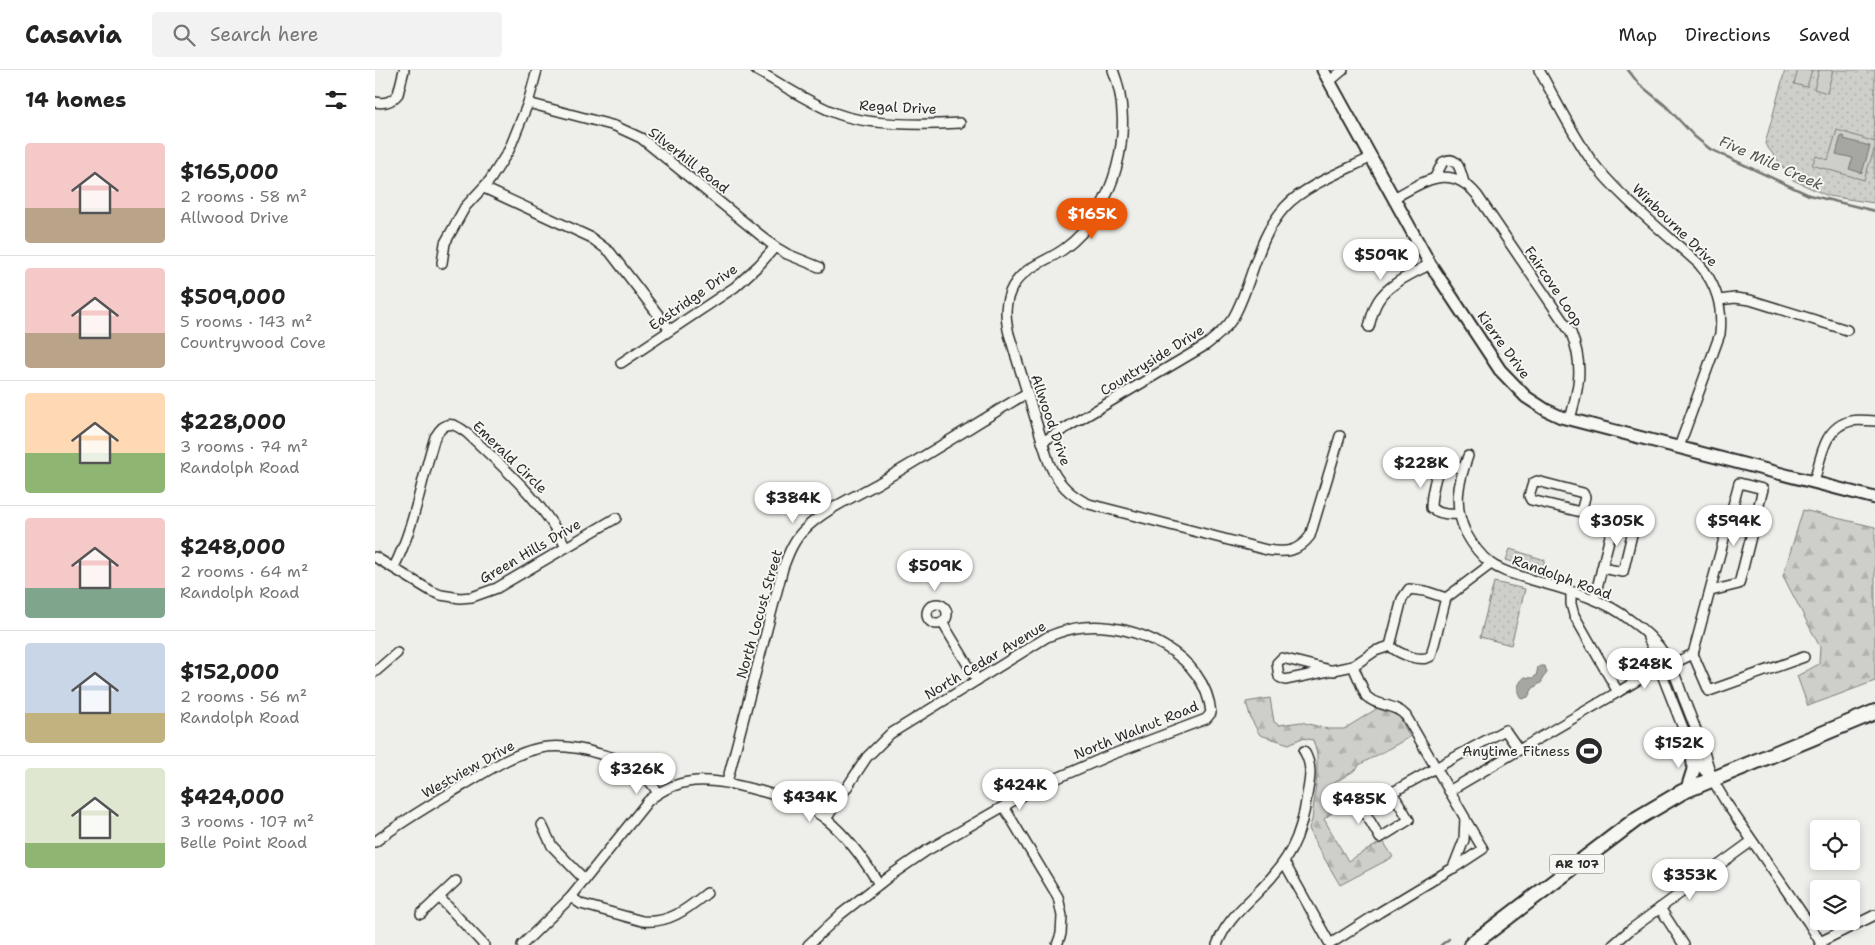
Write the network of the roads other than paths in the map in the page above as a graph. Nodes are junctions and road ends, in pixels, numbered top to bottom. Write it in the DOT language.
graph roads {
  1 [pos="405,70"];
  2 [pos="537,70"];
  3 [pos="756,70"];
  4 [pos="1113,70"];
  5 [pos="1323,70"];
  6 [pos="1343,70"];
  7 [pos="1539,70"];
  8 [pos="1330,81"];
  9 [pos="375,102"];
  10 [pos="528,103"];
  11 [pos="960,123"];
  12 [pos="1372,157"];
  13 [pos="1435,177"];
  14 [pos="1464,183"];
  15 [pos="484,188"];
  16 [pos="1394,198"];
  17 [pos="775,247"];
  18 [pos="442,263"];
  19 [pos="1430,264"];
  20 [pos="819,267"];
  21 [pos="1719,300"];
  22 [pos="1369,327"];
  23 [pos="670,330"];
  24 [pos="1847,330"];
  25 [pos="621,363"];
  26 [pos="1027,394"];
  27 [pos="1570,419"];
  28 [pos="1875,421"];
  29 [pos="1340,436"];
  30 [pos="1042,442"];
  31 [pos="1679,447"];
  32 [pos="1468,456"];
  33 [pos="1463,469"];
  34 [pos="1814,482"];
  35 [pos="1875,498"];
  36 [pos="1581,512"];
  37 [pos="1459,514"];
  38 [pos="616,518"];
  39 [pos="1614,520"];
  40 [pos="566,547"];
  41 [pos="375,557"];
  42 [pos="1491,564"];
  43 [pos="394,567"];
  44 [pos="1602,568"];
  45 [pos="1711,591"];
  46 [pos="1571,592"];
  47 [pos="1446,598"];
  48 [pos="1594,600"];
  49 [pos="942,622"];
  50 [pos="1390,646"];
  51 [pos="397,653"];
  52 [pos="1693,654"];
  53 [pos="1804,657"];
  54 [pos="1353,666"];
  55 [pos="1665,666"];
  56 [pos="1334,671"];
  57 [pos="375,672"];
  58 [pos="977,680"];
  59 [pos="1618,692"];
  60 [pos="1207,698"];
  61 [pos="1875,712"];
  62 [pos="1519,750"];
  63 [pos="1304,751"];
  64 [pos="1692,751"];
  65 [pos="1435,768"];
  66 [pos="1712,779"];
  67 [pos="727,782"];
  68 [pos="1687,790"];
  69 [pos="1449,791"];
  70 [pos="1392,792"];
  71 [pos="658,793"];
  72 [pos="1004,807"];
  73 [pos="1465,818"];
  74 [pos="826,819"];
  75 [pos="542,825"];
  76 [pos="1752,841"];
  77 [pos="375,842"];
  78 [pos="1284,862"];
  79 [pos="1453,868"];
  80 [pos="585,880"];
  81 [pos="455,881"];
  82 [pos="879,884"];
  83 [pos="707,893"];
  84 [pos="571,896"];
  85 [pos="439,897"];
  86 [pos="1660,908"];
  87 [pos="421,914"];
  88 [pos="1875,915"];
  89 [pos="1821,943"];
  90 [pos="485,945"];
  91 [pos="522,945"];
  92 [pos="808,945"];
  93 [pos="1057,945"];
  94 [pos="1217,945"];
  95 [pos="1471,945"];
  96 [pos="1613,945"];
  97 [pos="1684,945"];
  1 -- 9 [label="street"];
  2 -- 10 [label="street"];
  3 -- 11 [label="street, Regal Drive"];
  4 -- 26 [label="street, Allwood Drive"];
  5 -- 8 [label="street, Kierre Drive"];
  6 -- 8 [label="street"];
  7 -- 21 [label="street, Winbourne Drive"];
  8 -- 12 [label="street, Kierre Drive"];
  10 -- 15 [label="street"];
  10 -- 17 [label="street, Silverhill Road"];
  12 -- 16 [label="street, Kierre Drive"];
  12 -- 30 [label="street, Countryside Drive"];
  13 -- 14 [label="street"];
  13 -- 14 [label="street, Faircove Loop"];
  13 -- 16 [label="street, Faircove Loop"];
  14 -- 27 [label="street, Faircove Loop"];
  15 -- 18 [label="street"];
  15 -- 23 [label="street"];
  16 -- 19 [label="street, Kierre Drive"];
  17 -- 20 [label="street, Silverhill Road"];
  17 -- 23 [label="street, Eastridge Drive"];
  19 -- 22 [label="street"];
  19 -- 27 [label="street, Kierre Drive"];
  21 -- 24 [label="street"];
  21 -- 31 [label="street, Winbourne Drive"];
  23 -- 25 [label="street, Eastridge Drive"];
  26 -- 30 [label="street, Allwood Drive"];
  26 -- 67 [label="street, North Locust Street"];
  27 -- 31 [label="street, Kierre Drive"];
  28 -- 34 [label="street"];
  29 -- 30 [label="street, Allwood Drive"];
  31 -- 34 [label="street, Kierre Drive"];
  32 -- 33 [label="street, Randolph Road"];
  33 -- 37 [label="street, Randolph Road"];
  33 -- 37 [label="street"];
  34 -- 35 [label="street, Kierre Drive"];
  36 -- 36 [label="street"];
  36 -- 39 [label="street"];
  37 -- 42 [label="street, Randolph Road"];
  38 -- 40 [label="street, Green Hills Drive"];
  39 -- 44 [label="street"];
  39 -- 44 [label="street"];
  40 -- 43 [label="street, Green Hills Drive"];
  40 -- 43 [label="street, Emerald Circle"];
  41 -- 43 [label="street, Green Hills Drive"];
  42 -- 46 [label="street, Randolph Road"];
  42 -- 47 [label="street"];
  44 -- 48 [label="street"];
  45 -- 45 [label="street"];
  45 -- 52 [label="street"];
  46 -- 48 [label="street, Randolph Road"];
  46 -- 59 [label="street"];
  47 -- 50 [label="street"];
  47 -- 50 [label="street"];
  48 -- 55 [label="street, Randolph Road"];
  49 -- 58 [label="street"];
  50 -- 54 [label="street"];
  51 -- 57 [label="street"];
  52 -- 53 [label="street"];
  52 -- 55 [label="street"];
  54 -- 56 [label="street"];
  54 -- 65 [label="street"];
  55 -- 59 [label="street"];
  55 -- 64 [label="street, Randolph Road"];
  55 -- 66 [label="street, Randolph Road"];
  56 -- 56 [label="street"];
  58 -- 60 [label="street, North Cedar Avenue"];
  58 -- 74 [label="street, North Cedar Avenue"];
  59 -- 62 [label="street"];
  60 -- 72 [label="street, North Walnut Road"];
  61 -- 66 [label="main road, AR 107"];
  62 -- 65 [label="street"];
  62 -- 69 [label="street"];
  63 -- 78 [label="street"];
  64 -- 66 [label="street, Randolph Road"];
  64 -- 68 [label="main road"];
  65 -- 69 [label="street"];
  65 -- 70 [label="street"];
  66 -- 68 [label="main road, AR 107"];
  66 -- 76 [label="street, Randolph Road"];
  67 -- 71 [label="street"];
  67 -- 74 [label="street"];
  68 -- 95 [label="main road, AR 107"];
  69 -- 73 [label="street"];
  70 -- 70 [label="street"];
  71 -- 77 [label="street, Westview Drive"];
  71 -- 80 [label="street"];
  72 -- 82 [label="street, North Walnut Road"];
  72 -- 93 [label="street"];
  73 -- 79 [label="street"];
  73 -- 79 [label="street"];
  74 -- 82 [label="street"];
  75 -- 80 [label="street"];
  76 -- 86 [label="street"];
  76 -- 89 [label="street, Randolph Road"];
  78 -- 79 [label="street"];
  78 -- 94 [label="street"];
  80 -- 84 [label="street"];
  81 -- 85 [label="street"];
  82 -- 92 [label="street, North Walnut Road"];
  83 -- 84 [label="street"];
  84 -- 91 [label="street"];
  85 -- 87 [label="street"];
  85 -- 90 [label="street"];
  86 -- 96 [label="street"];
  86 -- 97 [label="street"];
  88 -- 89 [label="street"];
}
